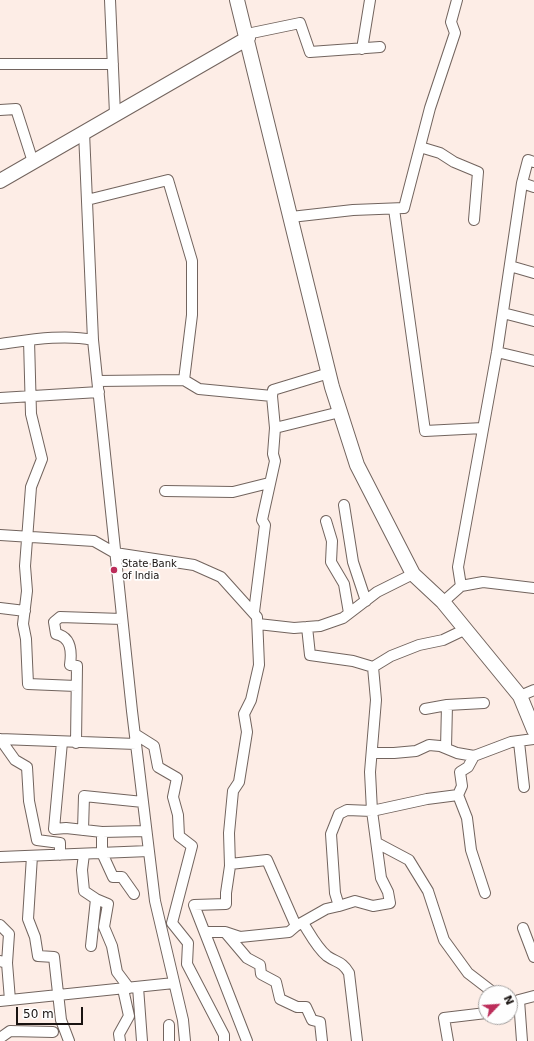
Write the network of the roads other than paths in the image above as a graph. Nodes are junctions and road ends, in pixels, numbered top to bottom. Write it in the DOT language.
graph roads {
  1 [pos="110,0"];
  2 [pos="237,0"];
  3 [pos="370,0"];
  4 [pos="456,0"];
  5 [pos="247,36"];
  6 [pos="380,47"];
  7 [pos="362,48"];
  8 [pos="0,64"];
  9 [pos="113,64"];
  10 [pos="0,110"];
  11 [pos="115,114"];
  12 [pos="84,132"];
  13 [pos="420,147"];
  14 [pos="33,162"];
  15 [pos="534,162"];
  16 [pos="0,181"];
  17 [pos="522,183"];
  18 [pos="534,187"];
  19 [pos="87,200"];
  20 [pos="394,209"];
  21 [pos="291,217"];
  22 [pos="474,220"];
  23 [pos="510,266"];
  24 [pos="534,273"];
  25 [pos="502,313"];
  26 [pos="534,321"];
  27 [pos="29,340"];
  28 [pos="93,340"];
  29 [pos="0,344"];
  30 [pos="497,352"];
  31 [pos="534,361"];
  32 [pos="329,372"];
  33 [pos="184,380"];
  34 [pos="98,381"];
  35 [pos="99,392"];
  36 [pos="272,396"];
  37 [pos="30,397"];
  38 [pos="0,398"];
  39 [pos="340,412"];
  40 [pos="275,428"];
  41 [pos="483,428"];
  42 [pos="269,483"];
  43 [pos="165,491"];
  44 [pos="344,505"];
  45 [pos="326,521"];
  46 [pos="0,535"];
  47 [pos="27,537"];
  48 [pos="116,553"];
  49 [pos="413,574"];
  50 [pos="461,586"];
  51 [pos="534,588"];
  52 [pos="366,601"];
  53 [pos="443,602"];
  54 [pos="0,608"];
  55 [pos="25,612"];
  56 [pos="254,612"];
  57 [pos="349,613"];
  58 [pos="122,619"];
  59 [pos="258,624"];
  60 [pos="307,627"];
  61 [pos="466,629"];
  62 [pos="373,667"];
  63 [pos="76,686"];
  64 [pos="534,690"];
  65 [pos="520,696"];
  66 [pos="484,703"];
  67 [pos="446,705"];
  68 [pos="425,709"];
  69 [pos="534,730"];
  70 [pos="135,734"];
  71 [pos="0,739"];
  72 [pos="534,739"];
  73 [pos="62,742"];
  74 [pos="519,742"];
  75 [pos="76,743"];
  76 [pos="136,744"];
  77 [pos="446,748"];
  78 [pos="372,753"];
  79 [pos="474,756"];
  80 [pos="524,786"];
  81 [pos="458,795"];
  82 [pos="143,802"];
  83 [pos="372,811"];
  84 [pos="83,830"];
  85 [pos="146,831"];
  86 [pos="102,832"];
  87 [pos="377,844"];
  88 [pos="149,851"];
  89 [pos="102,853"];
  90 [pos="84,854"];
  91 [pos="60,855"];
  92 [pos="32,856"];
  93 [pos="0,857"];
  94 [pos="230,864"];
  95 [pos="485,892"];
  96 [pos="134,894"];
  97 [pos="96,900"];
  98 [pos="339,906"];
  99 [pos="299,924"];
  100 [pos="0,925"];
  101 [pos="523,928"];
  102 [pos="205,932"];
  103 [pos="225,932"];
  104 [pos="91,946"];
  105 [pos="534,957"];
  106 [pos="4,962"];
  107 [pos="174,984"];
  108 [pos="484,985"];
  109 [pos="130,988"];
  110 [pos="0,993"];
  111 [pos="57,996"];
  112 [pos="534,996"];
  113 [pos="519,1000"];
  114 [pos="5,1001"];
  115 [pos="478,1014"];
  116 [pos="61,1020"];
  117 [pos="169,1025"];
  118 [pos="52,1036"];
  119 [pos="0,1038"];
  120 [pos="69,1041"];
  121 [pos="120,1041"];
  122 [pos="142,1041"];
  123 [pos="169,1041"];
  124 [pos="185,1041"];
  125 [pos="224,1041"];
  126 [pos="247,1041"];
  127 [pos="322,1041"];
  128 [pos="357,1041"];
  129 [pos="448,1041"];
  130 [pos="522,1041"];
  1 -- 9 [label="street"];
  2 -- 5 [label="main road"];
  3 -- 7 [label="street"];
  4 -- 13 [label="street"];
  5 -- 7 [label="street"];
  5 -- 11 [label="main road"];
  5 -- 21 [label="main road"];
  6 -- 7 [label="street"];
  8 -- 9 [label="street"];
  9 -- 11 [label="street"];
  10 -- 14 [label="street"];
  11 -- 12 [label="main road"];
  12 -- 14 [label="main road"];
  12 -- 19 [label="street"];
  13 -- 20 [label="street"];
  13 -- 22 [label="street"];
  14 -- 16 [label="main road"];
  15 -- 17 [label="street"];
  17 -- 18 [label="street"];
  17 -- 23 [label="street"];
  19 -- 28 [label="street"];
  19 -- 33 [label="street"];
  20 -- 21 [label="street"];
  20 -- 41 [label="street"];
  21 -- 32 [label="main road"];
  23 -- 24 [label="street"];
  23 -- 25 [label="street"];
  25 -- 26 [label="street"];
  25 -- 30 [label="street"];
  27 -- 28 [label="street"];
  27 -- 29 [label="street"];
  27 -- 37 [label="street"];
  28 -- 34 [label="street"];
  30 -- 31 [label="street"];
  30 -- 41 [label="street"];
  32 -- 36 [label="street"];
  32 -- 39 [label="main road"];
  33 -- 34 [label="street"];
  33 -- 36 [label="street"];
  34 -- 35 [label="street"];
  35 -- 37 [label="street"];
  35 -- 48 [label="street"];
  36 -- 40 [label="street"];
  37 -- 38 [label="street"];
  37 -- 47 [label="street"];
  39 -- 40 [label="street"];
  39 -- 49 [label="main road"];
  40 -- 42 [label="street"];
  41 -- 50 [label="street"];
  42 -- 43 [label="street"];
  42 -- 56 [label="street"];
  44 -- 52 [label="street"];
  45 -- 57 [label="street"];
  46 -- 47 [label="street"];
  47 -- 48 [label="street"];
  47 -- 55 [label="street"];
  48 -- 56 [label="street"];
  48 -- 58 [label="street"];
  49 -- 52 [label="street"];
  49 -- 53 [label="main road"];
  50 -- 51 [label="street"];
  50 -- 53 [label="street"];
  52 -- 57 [label="street"];
  53 -- 61 [label="main road"];
  54 -- 55 [label="street"];
  55 -- 63 [label="street"];
  56 -- 59 [label="street"];
  57 -- 60 [label="street"];
  58 -- 63 [label="street"];
  58 -- 70 [label="street"];
  59 -- 60 [label="street"];
  59 -- 94 [label="street"];
  60 -- 62 [label="street"];
  61 -- 62 [label="street"];
  61 -- 65 [label="main road"];
  62 -- 78 [label="street"];
  63 -- 75 [label="street"];
  64 -- 65 [label="street"];
  65 -- 69 [label="main road"];
  66 -- 67 [label="street"];
  67 -- 68 [label="street"];
  67 -- 77 [label="street"];
  70 -- 76 [label="street"];
  70 -- 125 [label="street"];
  71 -- 73 [label="street"];
  71 -- 91 [label="street"];
  72 -- 74 [label="street"];
  73 -- 75 [label="street"];
  73 -- 84 [label="street"];
  74 -- 79 [label="street"];
  74 -- 80 [label="street"];
  75 -- 76 [label="street"];
  76 -- 82 [label="street"];
  77 -- 78 [label="street"];
  77 -- 79 [label="street"];
  78 -- 83 [label="street"];
  79 -- 81 [label="street"];
  81 -- 83 [label="street"];
  81 -- 95 [label="street"];
  82 -- 84 [label="street"];
  82 -- 85 [label="street"];
  83 -- 87 [label="street"];
  83 -- 98 [label="street"];
  84 -- 86 [label="street"];
  85 -- 86 [label="street"];
  85 -- 88 [label="street"];
  86 -- 89 [label="street"];
  87 -- 98 [label="street"];
  87 -- 108 [label="street"];
  88 -- 89 [label="street"];
  88 -- 107 [label="street"];
  89 -- 90 [label="street"];
  89 -- 96 [label="street"];
  90 -- 91 [label="street"];
  90 -- 97 [label="street"];
  91 -- 92 [label="street"];
  92 -- 93 [label="street"];
  92 -- 111 [label="street"];
  94 -- 99 [label="street"];
  94 -- 102 [label="street"];
  97 -- 104 [label="street"];
  97 -- 109 [label="street"];
  98 -- 99 [label="street"];
  99 -- 103 [label="street"];
  99 -- 128 [label="street"];
  100 -- 106 [label="street"];
  101 -- 105 [label="street"];
  102 -- 103 [label="street"];
  102 -- 126 [label="street"];
  103 -- 127 [label="street"];
  106 -- 114 [label="street"];
  107 -- 109 [label="street"];
  107 -- 124 [label="street"];
  109 -- 111 [label="street"];
  109 -- 121 [label="street"];
  109 -- 122 [label="street"];
  110 -- 114 [label="street"];
  111 -- 114 [label="street"];
  111 -- 116 [label="street"];
  112 -- 113 [label="street"];
  113 -- 130 [label="street"];
  115 -- 129 [label="street"];
  116 -- 118 [label="street"];
  116 -- 120 [label="street"];
  117 -- 123 [label="street"];
  118 -- 119 [label="street"];
}
